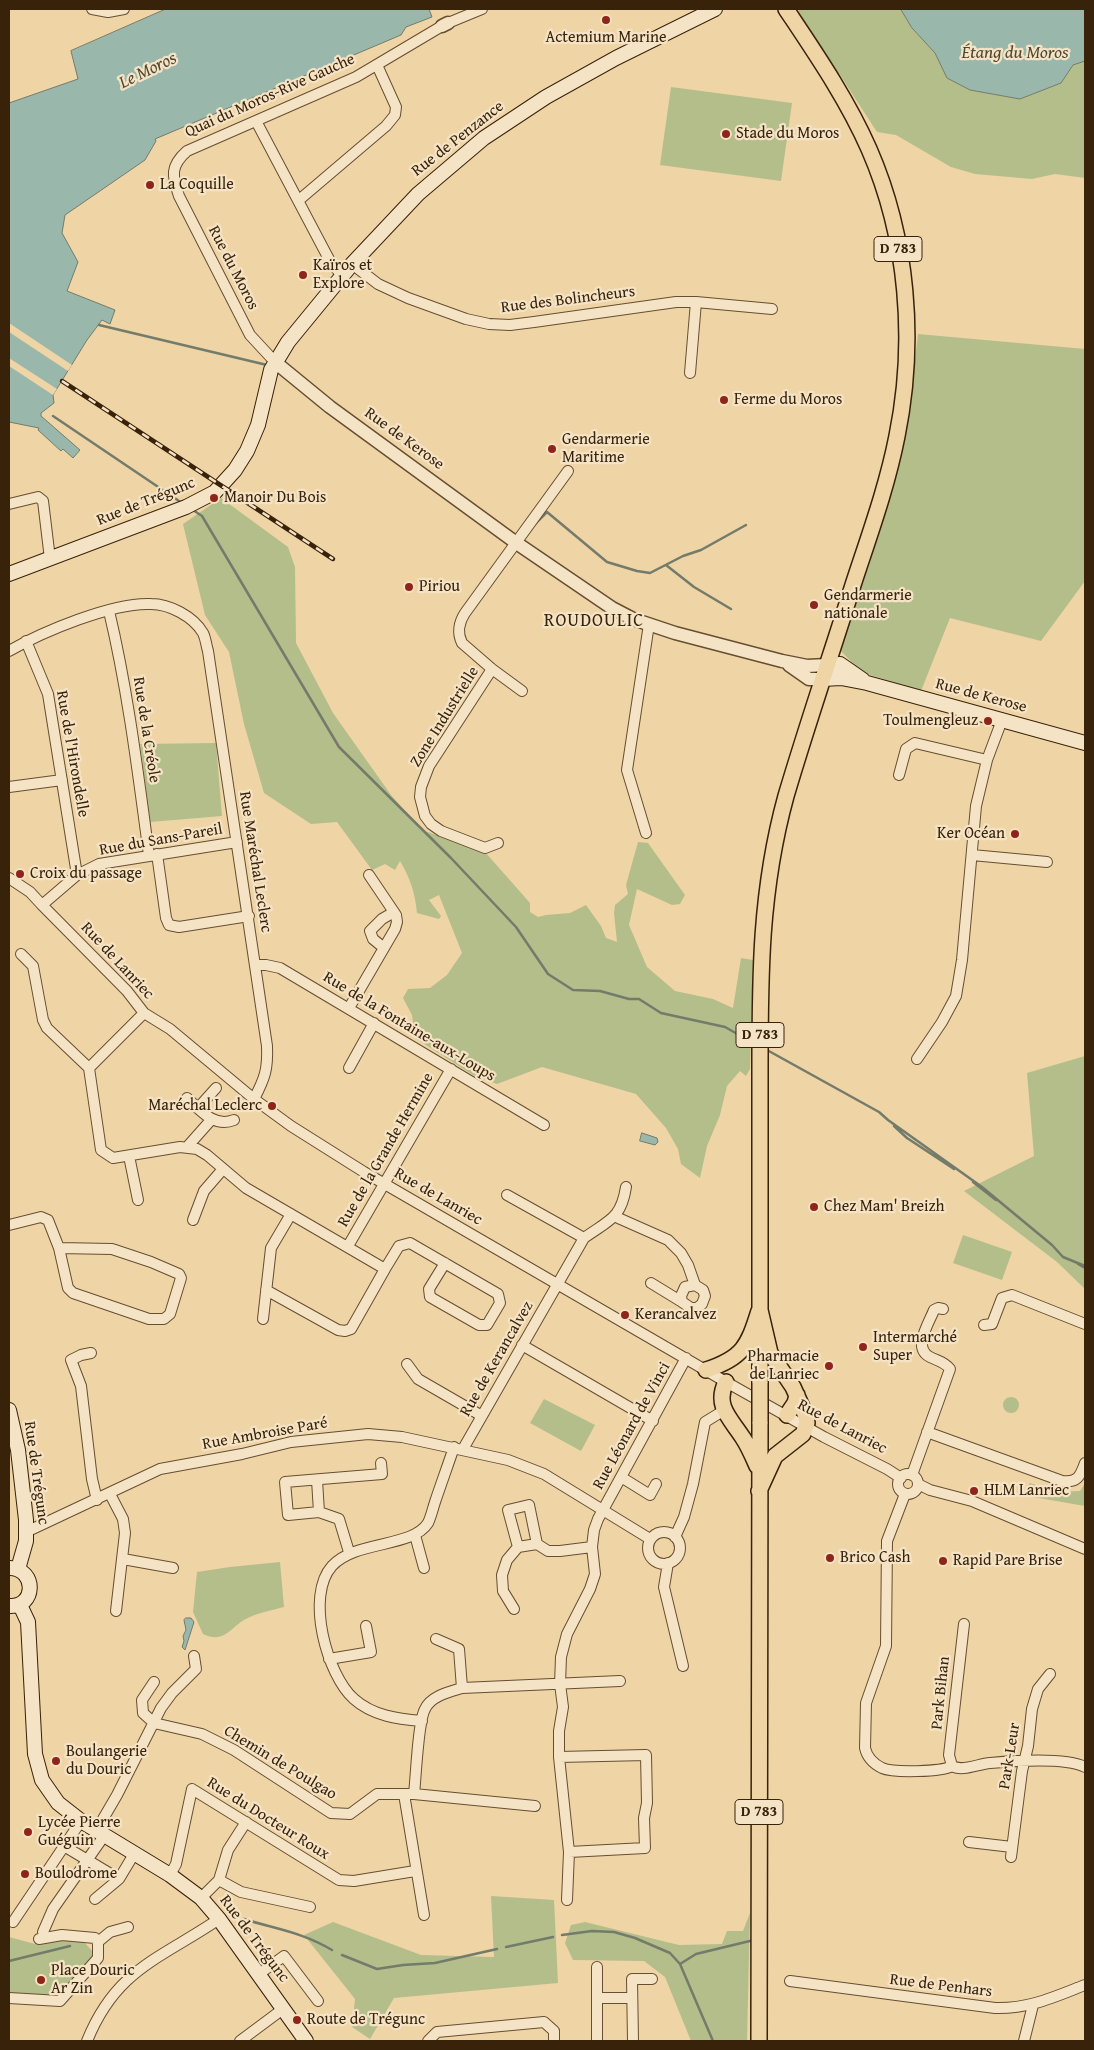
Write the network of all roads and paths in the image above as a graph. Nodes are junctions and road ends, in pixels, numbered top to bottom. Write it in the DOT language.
graph roads {
  1 [pos="92,9"];
  2 [pos="124,9"];
  3 [pos="482,9"];
  4 [pos="715,9"];
  5 [pos="786,9"];
  6 [pos="377,65"];
  7 [pos="256,121"];
  8 [pos="174,182"];
  9 [pos="299,200"];
  10 [pos="352,264"];
  11 [pos="342,275"];
  12 [pos="696,302"];
  13 [pos="772,309"];
  14 [pos="275,362"];
  15 [pos="690,374"];
  16 [pos="568,471"];
  17 [pos="9,504"];
  18 [pos="515,542"];
  19 [pos="50,559"];
  20 [pos="9,574"];
  21 [pos="109,611"];
  22 [pos="649,624"];
  23 [pos="26,641"];
  24 [pos="9,651"];
  25 [pos="492,669"];
  26 [pos="825,672"];
  27 [pos="522,691"];
  28 [pos="1002,720"];
  29 [pos="1085,742"];
  30 [pos="987,760"];
  31 [pos="899,775"];
  32 [pos="62,780"];
  33 [pos="9,787"];
  34 [pos="646,832"];
  35 [pos="237,842"];
  36 [pos="498,843"];
  37 [pos="153,855"];
  38 [pos="972,855"];
  39 [pos="1047,862"];
  40 [pos="77,875"];
  41 [pos="369,875"];
  42 [pos="9,878"];
  43 [pos="42,905"];
  44 [pos="394,912"];
  45 [pos="249,916"];
  46 [pos="384,948"];
  47 [pos="21,954"];
  48 [pos="256,965"];
  49 [pos="349,1008"];
  50 [pos="144,1013"];
  51 [pos="374,1023"];
  52 [pos="917,1059"];
  53 [pos="89,1068"];
  54 [pos="349,1068"];
  55 [pos="451,1069"];
  56 [pos="216,1088"];
  57 [pos="187,1098"];
  58 [pos="254,1099"];
  59 [pos="198,1108"];
  60 [pos="211,1120"];
  61 [pos="230,1121"];
  62 [pos="544,1125"];
  63 [pos="187,1146"];
  64 [pos="129,1156"];
  65 [pos="223,1169"];
  66 [pos="384,1183"];
  67 [pos="626,1186"];
  68 [pos="507,1194"];
  69 [pos="138,1200"];
  70 [pos="291,1214"];
  71 [pos="616,1217"];
  72 [pos="193,1220"];
  73 [pos="9,1225"];
  74 [pos="584,1238"];
  75 [pos="348,1246"];
  76 [pos="59,1248"];
  77 [pos="445,1263"];
  78 [pos="385,1269"];
  79 [pos="651,1283"];
  80 [pos="558,1284"];
  81 [pos="695,1285"];
  82 [pos="266,1290"];
  83 [pos="682,1302"];
  84 [pos="943,1309"];
  85 [pos="760,1310"];
  86 [pos="263,1319"];
  87 [pos="1085,1324"];
  88 [pos="984,1325"];
  89 [pos="522,1345"];
  90 [pos="91,1353"];
  91 [pos="686,1358"];
  92 [pos="407,1364"];
  93 [pos="706,1370"];
  94 [pos="726,1382"];
  95 [pos="796,1396"];
  96 [pos="9,1410"];
  97 [pos="723,1411"];
  98 [pos="787,1415"];
  99 [pos="482,1416"];
  100 [pos="652,1421"];
  101 [pos="806,1426"];
  102 [pos="927,1432"];
  103 [pos="459,1448"];
  104 [pos="13,1451"];
  105 [pos="381,1463"];
  106 [pos="1085,1463"];
  107 [pos="759,1470"];
  108 [pos="912,1475"];
  109 [pos="621,1477"];
  110 [pos="901,1478"];
  111 [pos="317,1480"];
  112 [pos="656,1484"];
  113 [pos="918,1484"];
  114 [pos="759,1491"];
  115 [pos="110,1494"];
  116 [pos="905,1494"];
  117 [pos="97,1500"];
  118 [pos="603,1509"];
  119 [pos="319,1512"];
  120 [pos="26,1532"];
  121 [pos="415,1535"];
  122 [pos="675,1537"];
  123 [pos="650,1539"];
  124 [pos="537,1544"];
  125 [pos="518,1547"];
  126 [pos="592,1547"];
  127 [pos="1085,1549"];
  128 [pos="349,1552"];
  129 [pos="123,1559"];
  130 [pos="668,1563"];
  131 [pos="173,1568"];
  132 [pos="424,1568"];
  133 [pos="13,1569"];
  134 [pos="14,1606"];
  135 [pos="514,1609"];
  136 [pos="116,1611"];
  137 [pos="964,1624"];
  138 [pos="366,1626"];
  139 [pos="436,1639"];
  140 [pos="194,1656"];
  141 [pos="329,1659"];
  142 [pos="683,1666"];
  143 [pos="1050,1674"];
  144 [pos="620,1681"];
  145 [pos="154,1682"];
  146 [pos="560,1684"];
  147 [pos="462,1688"];
  148 [pos="422,1721"];
  149 [pos="154,1723"];
  150 [pos="559,1757"];
  151 [pos="1024,1762"];
  152 [pos="952,1766"];
  153 [pos="1085,1767"];
  154 [pos="409,1794"];
  155 [pos="535,1806"];
  156 [pos="81,1821"];
  157 [pos="246,1822"];
  158 [pos="100,1833"];
  159 [pos="969,1842"];
  160 [pos="64,1846"];
  161 [pos="569,1852"];
  162 [pos="134,1854"];
  163 [pos="87,1861"];
  164 [pos="415,1871"];
  165 [pos="170,1876"];
  166 [pos="118,1879"];
  167 [pos="218,1880"];
  168 [pos="201,1898"];
  169 [pos="95,1899"];
  170 [pos="567,1900"];
  171 [pos="310,1907"];
  172 [pos="424,1915"];
  173 [pos="219,1919"];
  174 [pos="14,1920"];
  175 [pos="128,1927"];
  176 [pos="98,1942"];
  177 [pos="597,1967"];
  178 [pos="259,1974"];
  179 [pos="652,1979"];
  180 [pos="790,1981"];
  181 [pos="1085,1985"];
  182 [pos="9,1998"];
  183 [pos="598,1998"];
  184 [pos="632,1998"];
  185 [pos="318,2001"];
  186 [pos="1033,2005"];
  187 [pos="283,2009"];
  188 [pos="86,2041"];
  189 [pos="240,2041"];
  190 [pos="306,2041"];
  191 [pos="428,2041"];
  192 [pos="554,2041"];
  193 [pos="597,2041"];
  194 [pos="633,2041"];
  195 [pos="759,2041"];
  196 [pos="1024,2041"];
  1 -- 2 [label="street"];
  3 -- 6 [label="street, Quai du Moros-Rive Gauche"];
  4 -- 10 [label="main road, Rue de Penzance"];
  5 -- 26 [label="main road, D 783"];
  6 -- 7 [label="street, Quai du Moros-Rive Gauche"];
  6 -- 9 [label="street"];
  7 -- 8 [label="street, Quai du Moros-Rive Gauche"];
  7 -- 9 [label="street"];
  8 -- 14 [label="street, Rue du Moros"];
  9 -- 11 [label="street"];
  10 -- 11 [label="main road, Rue de Penzance"];
  10 -- 12 [label="street, Rue des Bolincheurs"];
  11 -- 14 [label="main road, Rue de Penzance"];
  12 -- 13 [label="street, Rue des Bolincheurs"];
  12 -- 15 [label="street"];
  14 -- 18 [label="street, Rue de Kerose"];
  14 -- 19 [label="main road, Rue de Trégunc"];
  16 -- 18 [label="street"];
  17 -- 19 [label="street"];
  18 -- 22 [label="street, Rue de Kerose"];
  18 -- 25 [label="street, Zone Industrielle"];
  19 -- 20 [label="main road, Rue de Trégunc"];
  21 -- 23 [label="street"];
  21 -- 35 [label="street, Rue Maréchal Leclerc"];
  21 -- 37 [label="street, Rue de la Créole"];
  22 -- 26 [label="street, Rue de Kerose"];
  22 -- 34 [label="street"];
  23 -- 24 [label="street"];
  23 -- 32 [label="street, Rue de l'Hirondelle"];
  25 -- 27 [label="street, Zone Industrielle"];
  25 -- 36 [label="street, Zone Industrielle"];
  26 -- 28 [label="main road, Rue de Kerose"];
  26 -- 85 [label="main road, D 783"];
  28 -- 29 [label="main road, Rue de Kerose"];
  28 -- 30 [label="street"];
  30 -- 31 [label="street"];
  30 -- 38 [label="street"];
  32 -- 33 [label="street"];
  32 -- 40 [label="street, Rue de l'Hirondelle"];
  35 -- 37 [label="street, Rue du Sans-Pareil"];
  35 -- 45 [label="street, Rue Maréchal Leclerc"];
  37 -- 40 [label="street, Rue du Sans-Pareil"];
  37 -- 45 [label="street, Rue de la Créole"];
  38 -- 39 [label="street"];
  38 -- 52 [label="street"];
  40 -- 43 [label="street, Rue du Sans-Pareil"];
  41 -- 44 [label="street"];
  42 -- 43 [label="street, Rue de Lanriec"];
  43 -- 50 [label="street, Rue de Lanriec"];
  44 -- 46 [label="street"];
  44 -- 46 [label="street"];
  45 -- 48 [label="street, Rue Maréchal Leclerc"];
  46 -- 49 [label="street"];
  47 -- 53 [label="street"];
  48 -- 49 [label="street, Rue de la Fontaine-aux-Loups"];
  48 -- 58 [label="street, Rue Maréchal Leclerc"];
  49 -- 51 [label="street, Rue de la Fontaine-aux-Loups"];
  50 -- 53 [label="street"];
  50 -- 58 [label="street, Rue de Lanriec"];
  51 -- 54 [label="street"];
  51 -- 55 [label="street, Rue de la Fontaine-aux-Loups"];
  53 -- 64 [label="street"];
  55 -- 62 [label="street, Rue de la Fontaine-aux-Loups"];
  55 -- 66 [label="street, Rue de la Grande Hermine"];
  56 -- 59 [label="street"];
  57 -- 59 [label="street"];
  58 -- 66 [label="street, Rue de Lanriec"];
  59 -- 60 [label="street"];
  60 -- 61 [label="street"];
  60 -- 63 [label="street"];
  63 -- 64 [label="street"];
  63 -- 65 [label="street"];
  64 -- 69 [label="street"];
  65 -- 70 [label="street"];
  65 -- 72 [label="street"];
  66 -- 75 [label="street, Rue de la Grande Hermine"];
  66 -- 80 [label="street, Rue de Lanriec"];
  67 -- 71 [label="street"];
  68 -- 74 [label="street"];
  70 -- 75 [label="street"];
  70 -- 82 [label="street"];
  71 -- 74 [label="street"];
  71 -- 81 [label="street"];
  73 -- 76 [label="street"];
  74 -- 80 [label="street, Rue de Kerancalvez"];
  75 -- 78 [label="street"];
  76 -- 76 [label="street"];
  77 -- 77 [label="street"];
  77 -- 78 [label="street"];
  78 -- 82 [label="street"];
  79 -- 83 [label="street"];
  80 -- 89 [label="street, Rue de Kerancalvez"];
  80 -- 91 [label="street, Rue de Lanriec"];
  81 -- 83 [label="street"];
  81 -- 83 [label="street"];
  82 -- 86 [label="street"];
  84 -- 102 [label="street"];
  85 -- 93 [label="main road"];
  85 -- 95 [label="main road, D 783"];
  85 -- 107 [label="main road, D 783, bridge"];
  87 -- 88 [label="street"];
  89 -- 99 [label="street, Rue de Kerancalvez"];
  89 -- 100 [label="street"];
  90 -- 117 [label="street"];
  91 -- 93 [label="street, Rue de Lanriec"];
  91 -- 100 [label="street, Rue Léonard de Vinci"];
  92 -- 99 [label="street"];
  93 -- 94 [label="street, Rue de Lanriec"];
  94 -- 97 [label="main road"];
  94 -- 98 [label="street, Rue de Lanriec"];
  95 -- 98 [label="main road"];
  95 -- 101 [label="main road, D 783"];
  96 -- 104 [label="main road, Rue de Trégunc"];
  97 -- 107 [label="main road, D 783"];
  97 -- 122 [label="street"];
  98 -- 101 [label="street, Rue de Lanriec"];
  99 -- 103 [label="street, Rue de Kerancalvez"];
  100 -- 109 [label="street, Rue Léonard de Vinci"];
  101 -- 110 [label="street, Rue de Lanriec"];
  101 -- 114 [label="main road"];
  102 -- 106 [label="street"];
  102 -- 108 [label="street"];
  103 -- 115 [label="street, Rue Ambroise Paré"];
  103 -- 118 [label="street, Rue Ambroise Paré"];
  103 -- 121 [label="street, Rue de Kerancalvez"];
  104 -- 120 [label="main road, Rue de Trégunc"];
  105 -- 111 [label="street"];
  107 -- 114 [label="main road, D 783"];
  108 -- 110 [label="street"];
  108 -- 113 [label="street"];
  109 -- 112 [label="street"];
  109 -- 118 [label="street, Rue Léonard de Vinci"];
  110 -- 116 [label="street"];
  111 -- 119 [label="street"];
  111 -- 119 [label="street"];
  113 -- 116 [label="street"];
  113 -- 127 [label="street"];
  114 -- 195 [label="main road, D 783"];
  115 -- 117 [label="street, Rue Ambroise Paré"];
  115 -- 129 [label="street"];
  116 -- 152 [label="street"];
  117 -- 120 [label="street, Rue Ambroise Paré"];
  118 -- 123 [label="street, Rue Ambroise Paré"];
  118 -- 126 [label="street, Rue Léonard de Vinci"];
  119 -- 128 [label="street"];
  120 -- 133 [label="main road, Rue de Trégunc"];
  121 -- 128 [label="street"];
  121 -- 132 [label="street"];
  122 -- 123 [label="street"];
  122 -- 130 [label="street"];
  123 -- 130 [label="street"];
  124 -- 125 [label="street"];
  124 -- 125 [label="street"];
  124 -- 126 [label="street"];
  125 -- 135 [label="street"];
  126 -- 146 [label="street, Rue Léonard de Vinci"];
  128 -- 141 [label="street"];
  129 -- 131 [label="street"];
  129 -- 136 [label="street"];
  130 -- 142 [label="street"];
  133 -- 134 [label="main road, Rue de Trégunc"];
  134 -- 156 [label="main road, Rue de Trégunc"];
  137 -- 152 [label="street, Park Bihan"];
  138 -- 141 [label="street"];
  139 -- 147 [label="street"];
  140 -- 149 [label="street"];
  141 -- 148 [label="street"];
  143 -- 151 [label="street, Park-Leur"];
  144 -- 146 [label="street"];
  145 -- 149 [label="street"];
  146 -- 147 [label="street"];
  146 -- 150 [label="street, Rue Léonard de Vinci"];
  147 -- 148 [label="street"];
  148 -- 154 [label="street"];
  149 -- 154 [label="street, Chemin de Poulgao"];
  149 -- 158 [label="street"];
  150 -- 161 [label="street, Rue Léonard de Vinci"];
  150 -- 161 [label="street"];
  151 -- 152 [label="street"];
  151 -- 153 [label="street"];
  151 -- 159 [label="street, Park-Leur"];
  154 -- 155 [label="street, Chemin de Poulgao"];
  154 -- 164 [label="street"];
  156 -- 158 [label="main road, Rue de Trégunc"];
  156 -- 160 [label="street"];
  157 -- 164 [label="street, Rue du Docteur Roux"];
  157 -- 165 [label="street, Rue du Docteur Roux"];
  157 -- 167 [label="street"];
  158 -- 162 [label="main road, Rue de Trégunc"];
  158 -- 163 [label="street"];
  160 -- 163 [label="street"];
  160 -- 174 [label="street"];
  161 -- 170 [label="street, Rue Léonard de Vinci"];
  162 -- 165 [label="main road, Rue de Trégunc"];
  162 -- 166 [label="street"];
  163 -- 166 [label="street"];
  163 -- 176 [label="street"];
  164 -- 172 [label="street"];
  165 -- 168 [label="main road, Rue de Trégunc"];
  166 -- 169 [label="street"];
  167 -- 168 [label="street"];
  167 -- 171 [label="street"];
  168 -- 173 [label="main road, Rue de Trégunc"];
  173 -- 178 [label="main road, Rue de Trégunc"];
  173 -- 188 [label="street"];
  175 -- 176 [label="street"];
  176 -- 182 [label="street"];
  177 -- 183 [label="street"];
  178 -- 185 [label="street"];
  178 -- 187 [label="main road, Rue de Trégunc"];
  179 -- 184 [label="street"];
  180 -- 186 [label="street, Rue de Penhars"];
  181 -- 186 [label="street, Rue de Penhars"];
  183 -- 184 [label="street"];
  183 -- 193 [label="street"];
  184 -- 194 [label="street"];
  186 -- 196 [label="street"];
  187 -- 189 [label="street"];
  187 -- 190 [label="main road, Rue de Trégunc"];
  191 -- 192 [label="street"];
}
